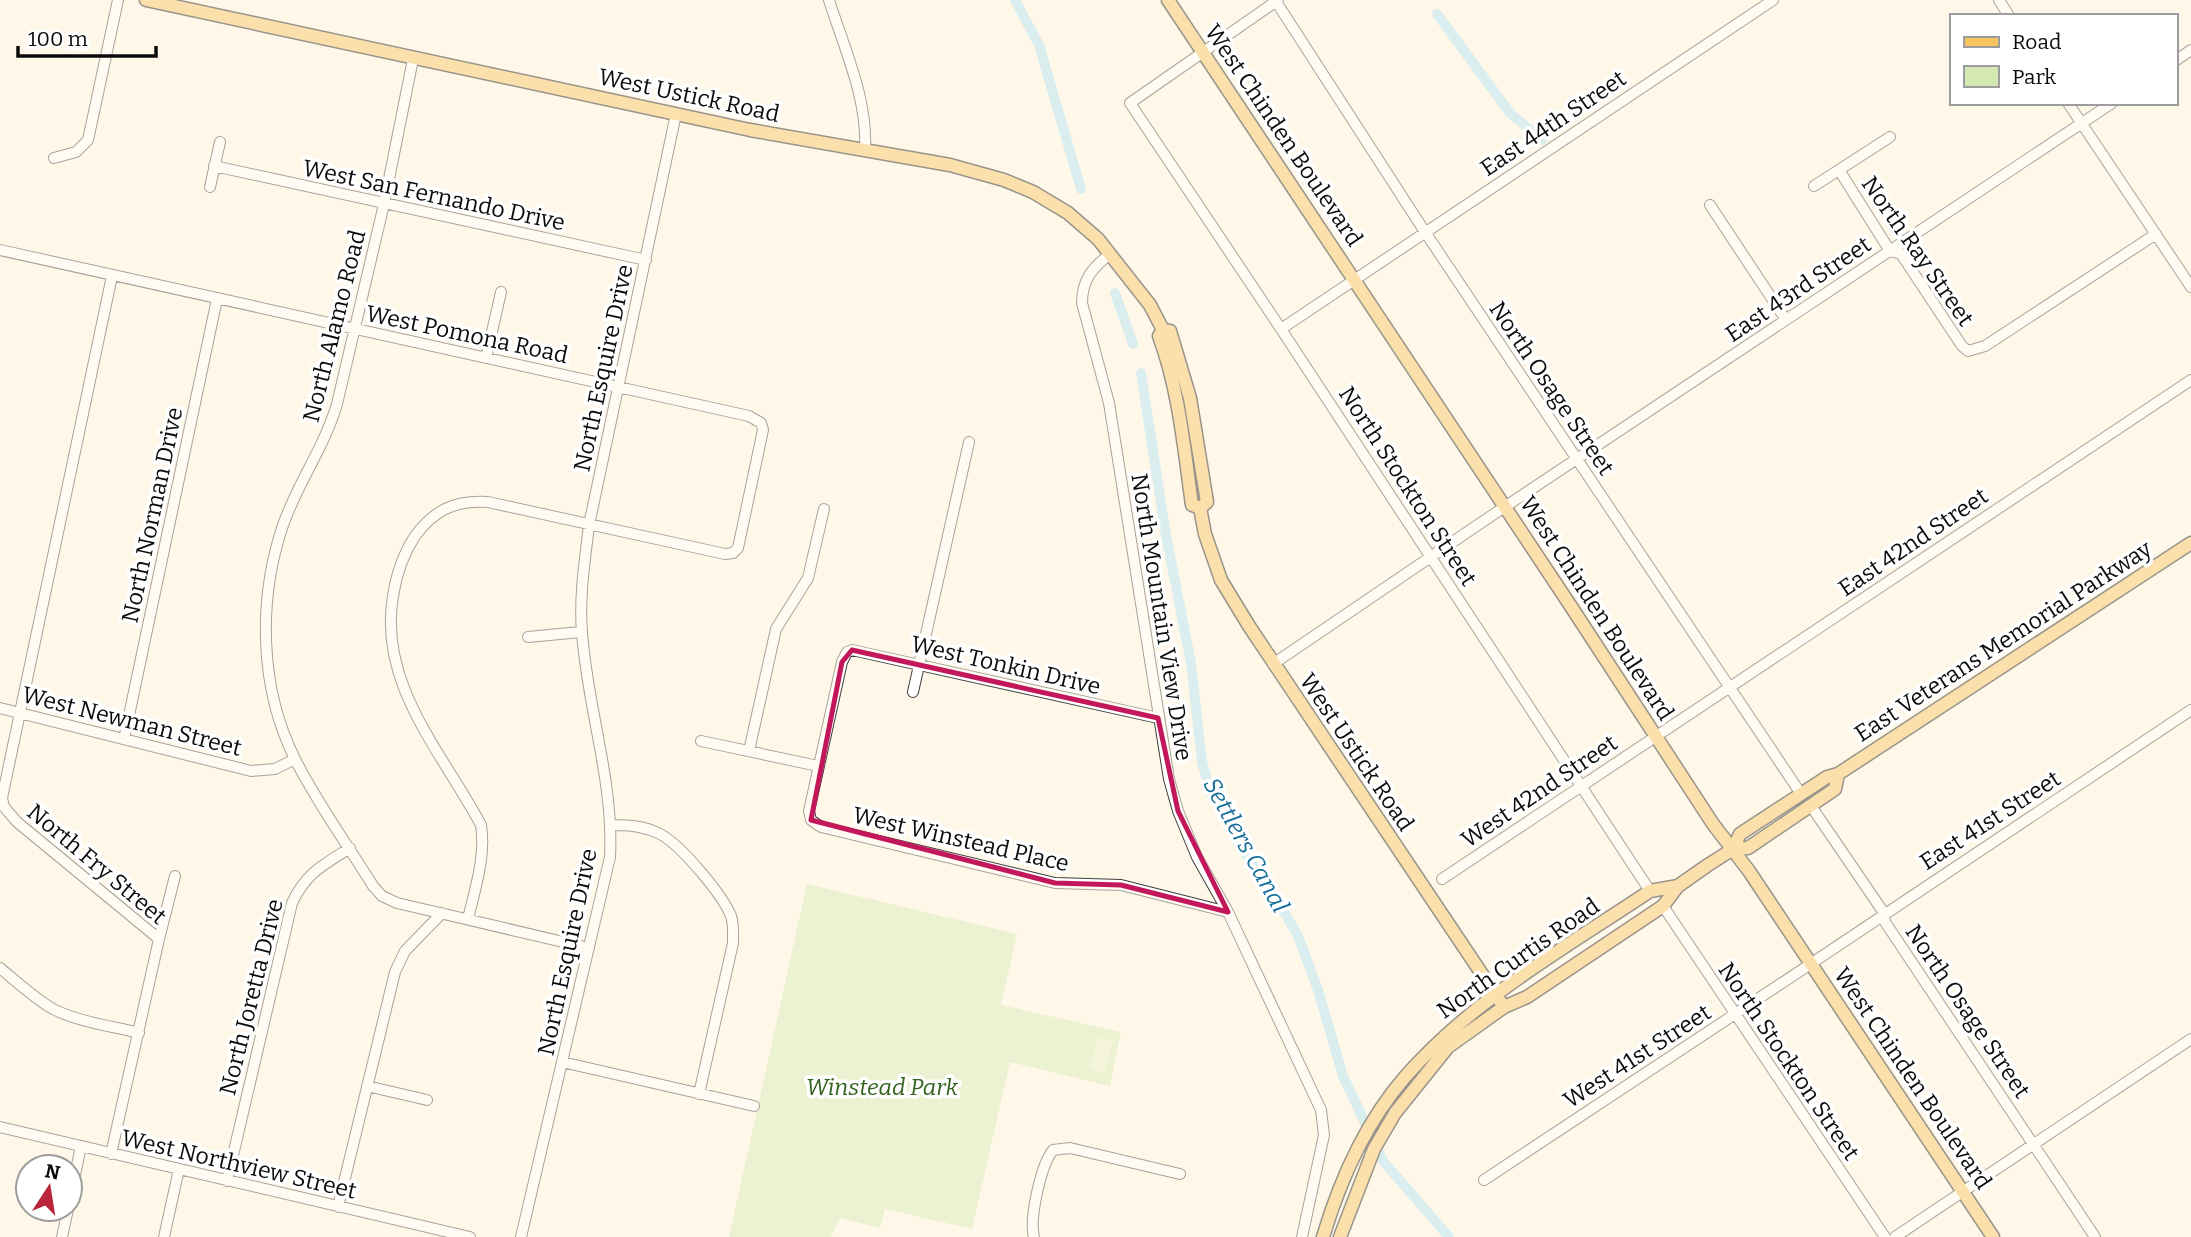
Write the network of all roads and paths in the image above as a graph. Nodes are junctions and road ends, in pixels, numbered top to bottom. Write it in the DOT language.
graph roads {
  1 [pos="118,0"];
  2 [pos="146,0"];
  3 [pos="829,0"];
  4 [pos="1168,0"];
  5 [pos="1276,0"];
  6 [pos="1773,0"];
  7 [pos="1203,51"];
  8 [pos="413,59"];
  9 [pos="2069,105"];
  10 [pos="2109,105"];
  11 [pos="676,114"];
  12 [pos="2082,123"];
  13 [pos="1890,137"];
  14 [pos="220,142"];
  15 [pos="865,150"];
  16 [pos="54,158"];
  17 [pos="214,166"];
  18 [pos="1839,170"];
  19 [pos="1814,186"];
  20 [pos="210,187"];
  21 [pos="384,204"];
  22 [pos="1710,205"];
  23 [pos="1425,232"];
  24 [pos="2156,234"];
  25 [pos="0,250"];
  26 [pos="1890,251"];
  27 [pos="1110,254"];
  28 [pos="646,260"];
  29 [pos="112,276"];
  30 [pos="1354,279"];
  31 [pos="2191,287"];
  32 [pos="501,292"];
  33 [pos="217,299"];
  34 [pos="1786,320"];
  35 [pos="353,329"];
  36 [pos="1281,329"];
  37 [pos="486,358"];
  38 [pos="2191,380"];
  39 [pos="619,387"];
  40 [pos="969,442"];
  41 [pos="1577,459"];
  42 [pos="1505,507"];
  43 [pos="824,509"];
  44 [pos="589,525"];
  45 [pos="2191,542"];
  46 [pos="1431,556"];
  47 [pos="582,632"];
  48 [pos="528,636"];
  49 [pos="1273,664"];
  50 [pos="920,665"];
  51 [pos="1729,688"];
  52 [pos="914,692"];
  53 [pos="0,708"];
  54 [pos="2191,710"];
  55 [pos="19,712"];
  56 [pos="1158,718"];
  57 [pos="1657,736"];
  58 [pos="124,739"];
  59 [pos="701,741"];
  60 [pos="749,751"];
  61 [pos="295,759"];
  62 [pos="818,765"];
  63 [pos="1838,774"];
  64 [pos="1581,786"];
  65 [pos="1801,794"];
  66 [pos="1811,806"];
  67 [pos="612,825"];
  68 [pos="350,848"];
  69 [pos="1733,849"];
  70 [pos="175,876"];
  71 [pos="1443,879"];
  72 [pos="1678,886"];
  73 [pos="1650,891"];
  74 [pos="1662,906"];
  75 [pos="1228,912"];
  76 [pos="442,913"];
  77 [pos="1884,913"];
  78 [pos="468,919"];
  79 [pos="159,939"];
  80 [pos="589,948"];
  81 [pos="1811,963"];
  82 [pos="0,968"];
  83 [pos="1494,995"];
  84 [pos="1504,1007"];
  85 [pos="1736,1015"];
  86 [pos="139,1033"];
  87 [pos="2191,1039"];
  88 [pos="562,1062"];
  89 [pos="367,1086"];
  90 [pos="699,1094"];
  91 [pos="427,1100"];
  92 [pos="754,1106"];
  93 [pos="1389,1110"];
  94 [pos="0,1127"];
  95 [pos="2033,1143"];
  96 [pos="81,1146"];
  97 [pos="80,1153"];
  98 [pos="111,1154"];
  99 [pos="179,1169"];
  100 [pos="1180,1174"];
  101 [pos="1484,1180"];
  102 [pos="227,1181"];
  103 [pos="1963,1191"];
  104 [pos="338,1207"];
  105 [pos="444,1234"];
  106 [pos="164,1237"];
  107 [pos="470,1237"];
  108 [pos="521,1237"];
  109 [pos="1034,1237"];
  110 [pos="1302,1237"];
  111 [pos="1322,1237"];
  112 [pos="1340,1237"];
  113 [pos="1885,1237"];
  114 [pos="1895,1237"];
  115 [pos="1993,1237"];
  116 [pos="2095,1237"];
  1 -- 16 [label="street"];
  2 -- 8 [label="main road, West Ustick Road"];
  3 -- 15 [label="street"];
  4 -- 7 [label="main road, West Chinden Boulevard"];
  5 -- 7 [label="street"];
  5 -- 23 [label="street, North Osage Street"];
  6 -- 23 [label="street, East 44th Street"];
  7 -- 30 [label="main road, West Chinden Boulevard"];
  7 -- 36 [label="street, North Stockton Street"];
  8 -- 11 [label="main road, West Ustick Road"];
  8 -- 21 [label="street, North Alamo Road"];
  9 -- 12 [label="street"];
  10 -- 12 [label="street, East 43rd Street"];
  11 -- 15 [label="main road, West Ustick Road"];
  11 -- 28 [label="street, North Esquire Drive"];
  12 -- 24 [label="street"];
  12 -- 26 [label="street, East 43rd Street"];
  13 -- 18 [label="street"];
  14 -- 17 [label="street"];
  15 -- 27 [label="main road, West Ustick Road"];
  17 -- 20 [label="street"];
  17 -- 21 [label="street, West San Fernando Drive"];
  18 -- 19 [label="street"];
  18 -- 26 [label="street, North Ray Street"];
  21 -- 28 [label="street, West San Fernando Drive"];
  21 -- 35 [label="street, North Alamo Road"];
  22 -- 34 [label="street"];
  23 -- 30 [label="street, East 44th Street"];
  23 -- 41 [label="street, North Osage Street"];
  24 -- 26 [label="street, North Ray Street"];
  24 -- 31 [label="street"];
  25 -- 29 [label="street, West Pomona Road"];
  26 -- 34 [label="street, East 43rd Street"];
  27 -- 49 [label="main road, West Ustick Road"];
  27 -- 56 [label="street, North Mountain View Drive"];
  28 -- 39 [label="street, North Esquire Drive"];
  29 -- 33 [label="street, West Pomona Road"];
  29 -- 55 [label="street, North Fry Street"];
  30 -- 36 [label="street, East 44th Street"];
  30 -- 42 [label="main road, West Chinden Boulevard"];
  32 -- 37 [label="street"];
  33 -- 35 [label="street, West Pomona Road"];
  33 -- 58 [label="street, North Norman Drive"];
  34 -- 41 [label="street, East 43rd Street"];
  35 -- 37 [label="street, West Pomona Road"];
  35 -- 61 [label="street, North Alamo Road"];
  36 -- 46 [label="street, North Stockton Street"];
  37 -- 39 [label="street, West Pomona Road"];
  38 -- 51 [label="street, East 42nd Street"];
  39 -- 44 [label="street, North Esquire Drive"];
  39 -- 44 [label="street, West Pomona Road"];
  40 -- 50 [label="street"];
  41 -- 42 [label="street, East 43rd Street"];
  41 -- 51 [label="street, North Osage Street"];
  42 -- 46 [label="street, East 43rd Street"];
  42 -- 57 [label="main road, West Chinden Boulevard"];
  43 -- 60 [label="street"];
  44 -- 47 [label="street, North Esquire Drive"];
  44 -- 78 [label="street"];
  45 -- 63 [label="main road, East Veterans Memorial Parkway"];
  46 -- 49 [label="street, East 43rd Street"];
  46 -- 64 [label="street, North Stockton Street"];
  47 -- 48 [label="street"];
  47 -- 67 [label="street, North Esquire Drive"];
  49 -- 83 [label="main road, West Ustick Road"];
  50 -- 52 [label="street"];
  50 -- 56 [label="street, West Tonkin Drive"];
  50 -- 62 [label="street, West Tonkin Drive"];
  51 -- 57 [label="street, East 42nd Street"];
  51 -- 65 [label="street, North Osage Street"];
  53 -- 55 [label="street, West Newman Street"];
  54 -- 77 [label="street, East 41st Street"];
  55 -- 58 [label="street, West Newman Street"];
  55 -- 79 [label="street, North Fry Street"];
  56 -- 75 [label="street, North Mountain View Drive"];
  57 -- 64 [label="street, West 42nd Street"];
  57 -- 69 [label="main road, West Chinden Boulevard"];
  58 -- 61 [label="street, West Newman Street"];
  59 -- 60 [label="street"];
  60 -- 62 [label="street"];
  61 -- 68 [label="street, North Alamo Road"];
  62 -- 75 [label="street, West Winstead Place"];
  63 -- 65 [label="main road, East Veterans Memorial Parkway"];
  63 -- 66 [label="main road, East Veterans Memorial Parkway"];
  64 -- 71 [label="street, West 42nd Street"];
  64 -- 73 [label="street, North Stockton Street"];
  65 -- 69 [label="main road, East Veterans Memorial Parkway"];
  66 -- 69 [label="main road, East Veterans Memorial Parkway"];
  66 -- 77 [label="street, North Osage Street"];
  67 -- 80 [label="street, North Esquire Drive"];
  67 -- 90 [label="street"];
  68 -- 76 [label="street, North Alamo Road"];
  68 -- 102 [label="street, North Joretta Drive"];
  69 -- 72 [label="main road, North Curtis Road"];
  69 -- 81 [label="main road, West Chinden Boulevard"];
  70 -- 79 [label="street"];
  72 -- 73 [label="main road, North Curtis Road"];
  72 -- 74 [label="main road, North Curtis Road"];
  73 -- 83 [label="main road, North Curtis Road"];
  74 -- 84 [label="main road, North Curtis Road"];
  74 -- 85 [label="street, North Stockton Street"];
  75 -- 110 [label="street, North Mountain View Drive"];
  76 -- 78 [label="street, North Alamo Road"];
  76 -- 89 [label="street"];
  77 -- 81 [label="street, East 41st Street"];
  77 -- 95 [label="street, North Osage Street"];
  78 -- 80 [label="street, North Alamo Road"];
  79 -- 86 [label="street, North Fry Street"];
  80 -- 88 [label="street, North Esquire Drive"];
  81 -- 85 [label="street, West 41st Street"];
  81 -- 103 [label="main road, West Chinden Boulevard"];
  82 -- 86 [label="street"];
  83 -- 84 [label="main road, West Ustick Road"];
  83 -- 93 [label="main road, North Curtis Road"];
  84 -- 93 [label="main road, North Curtis Road"];
  85 -- 101 [label="street, West 41st Street"];
  85 -- 113 [label="street, North Stockton Street"];
  86 -- 98 [label="street, North Fry Street"];
  87 -- 95 [label="street"];
  88 -- 90 [label="street"];
  88 -- 108 [label="street, North Esquire Drive"];
  89 -- 91 [label="street"];
  89 -- 104 [label="street"];
  90 -- 92 [label="street"];
  93 -- 111 [label="main road, North Curtis Road"];
  93 -- 112 [label="main road, North Curtis Road"];
  94 -- 96 [label="street, West Northview Street"];
  95 -- 103 [label="street"];
  95 -- 116 [label="street, North Osage Street"];
  96 -- 97 [label="street"];
  96 -- 98 [label="street, West Northview Street"];
  98 -- 99 [label="street, West Northview Street"];
  99 -- 102 [label="street, West Northview Street"];
  99 -- 106 [label="street"];
  100 -- 109 [label="street"];
  102 -- 104 [label="street, West Northview Street"];
  103 -- 114 [label="street"];
  103 -- 115 [label="main road, West Chinden Boulevard"];
  104 -- 105 [label="street, West Northview Street"];
  105 -- 107 [label="street, West Northview Street"];
}
